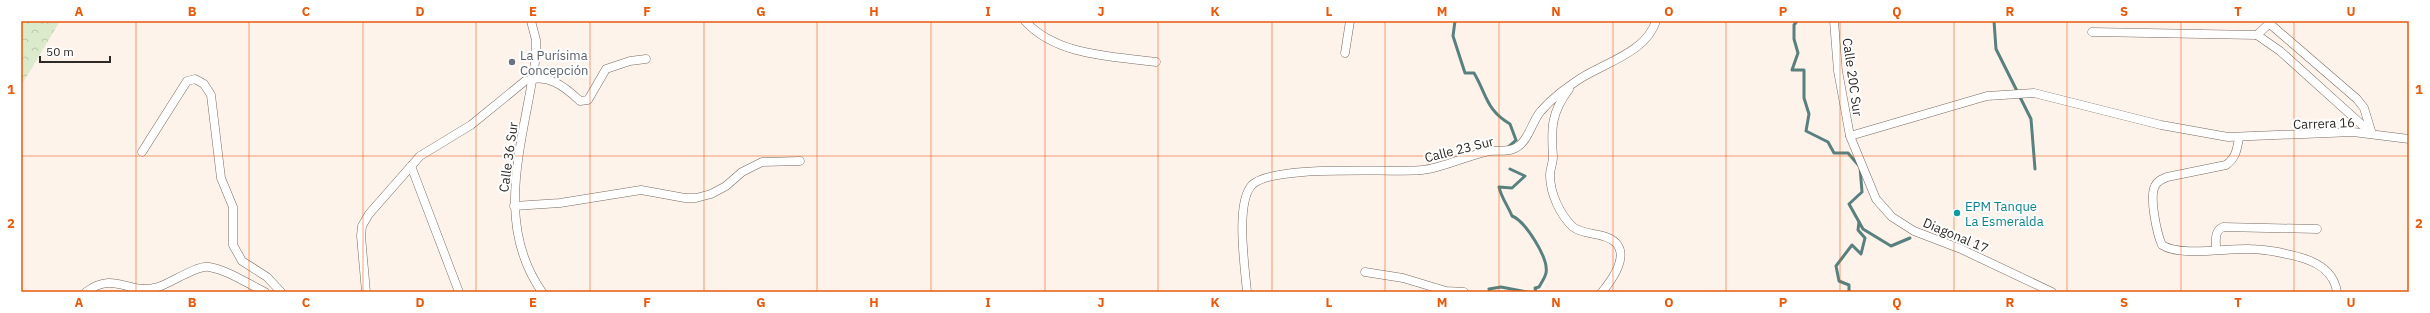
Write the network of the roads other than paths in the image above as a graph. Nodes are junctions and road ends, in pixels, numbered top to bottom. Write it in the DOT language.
graph roads {
  1 [pos="531,21"];
  2 [pos="1025,21"];
  3 [pos="1350,21"];
  4 [pos="1656,21"];
  5 [pos="1834,21"];
  6 [pos="2271,23"];
  7 [pos="2092,32"];
  8 [pos="2257,35"];
  9 [pos="1345,53"];
  10 [pos="646,59"];
  11 [pos="1156,62"];
  12 [pos="533,79"];
  13 [pos="1573,83"];
  14 [pos="2372,134"];
  15 [pos="1850,136"];
  16 [pos="2239,138"];
  17 [pos="2409,139"];
  18 [pos="142,152"];
  19 [pos="800,161"];
  20 [pos="411,166"];
  21 [pos="514,206"];
  22 [pos="2318,228"];
  23 [pos="2216,249"];
  24 [pos="1365,272"];
  25 [pos="86,292"];
  26 [pos="265,292"];
  27 [pos="281,292"];
  28 [pos="366,292"];
  29 [pos="459,292"];
  30 [pos="542,292"];
  31 [pos="1247,292"];
  32 [pos="1464,292"];
  33 [pos="1602,292"];
  34 [pos="2052,292"];
  35 [pos="2337,292"];
  1 -- 12 [label="street, Calle 36 Sur"];
  2 -- 11 [label="street"];
  3 -- 9 [label="street"];
  4 -- 13 [label="street, Calle 23 Sur"];
  5 -- 15 [label="street, Calle 20C Sur"];
  6 -- 8 [label="street"];
  6 -- 14 [label="street"];
  7 -- 8 [label="street"];
  8 -- 14 [label="street"];
  10 -- 12 [label="street"];
  12 -- 20 [label="street"];
  12 -- 21 [label="street, Calle 36 Sur"];
  13 -- 31 [label="street, Calle 23 Sur"];
  13 -- 33 [label="street"];
  14 -- 16 [label="street, Carrera 16"];
  14 -- 17 [label="street, Carrera 16"];
  15 -- 16 [label="street, Carrera 16"];
  15 -- 34 [label="street, Diagonal 17"];
  16 -- 23 [label="street"];
  18 -- 27 [label="street"];
  19 -- 21 [label="street"];
  20 -- 28 [label="street"];
  20 -- 29 [label="street"];
  21 -- 30 [label="street, Calle 36 Sur"];
  22 -- 23 [label="street"];
  23 -- 35 [label="street"];
  24 -- 32 [label="street"];
  25 -- 26 [label="street"];
}
